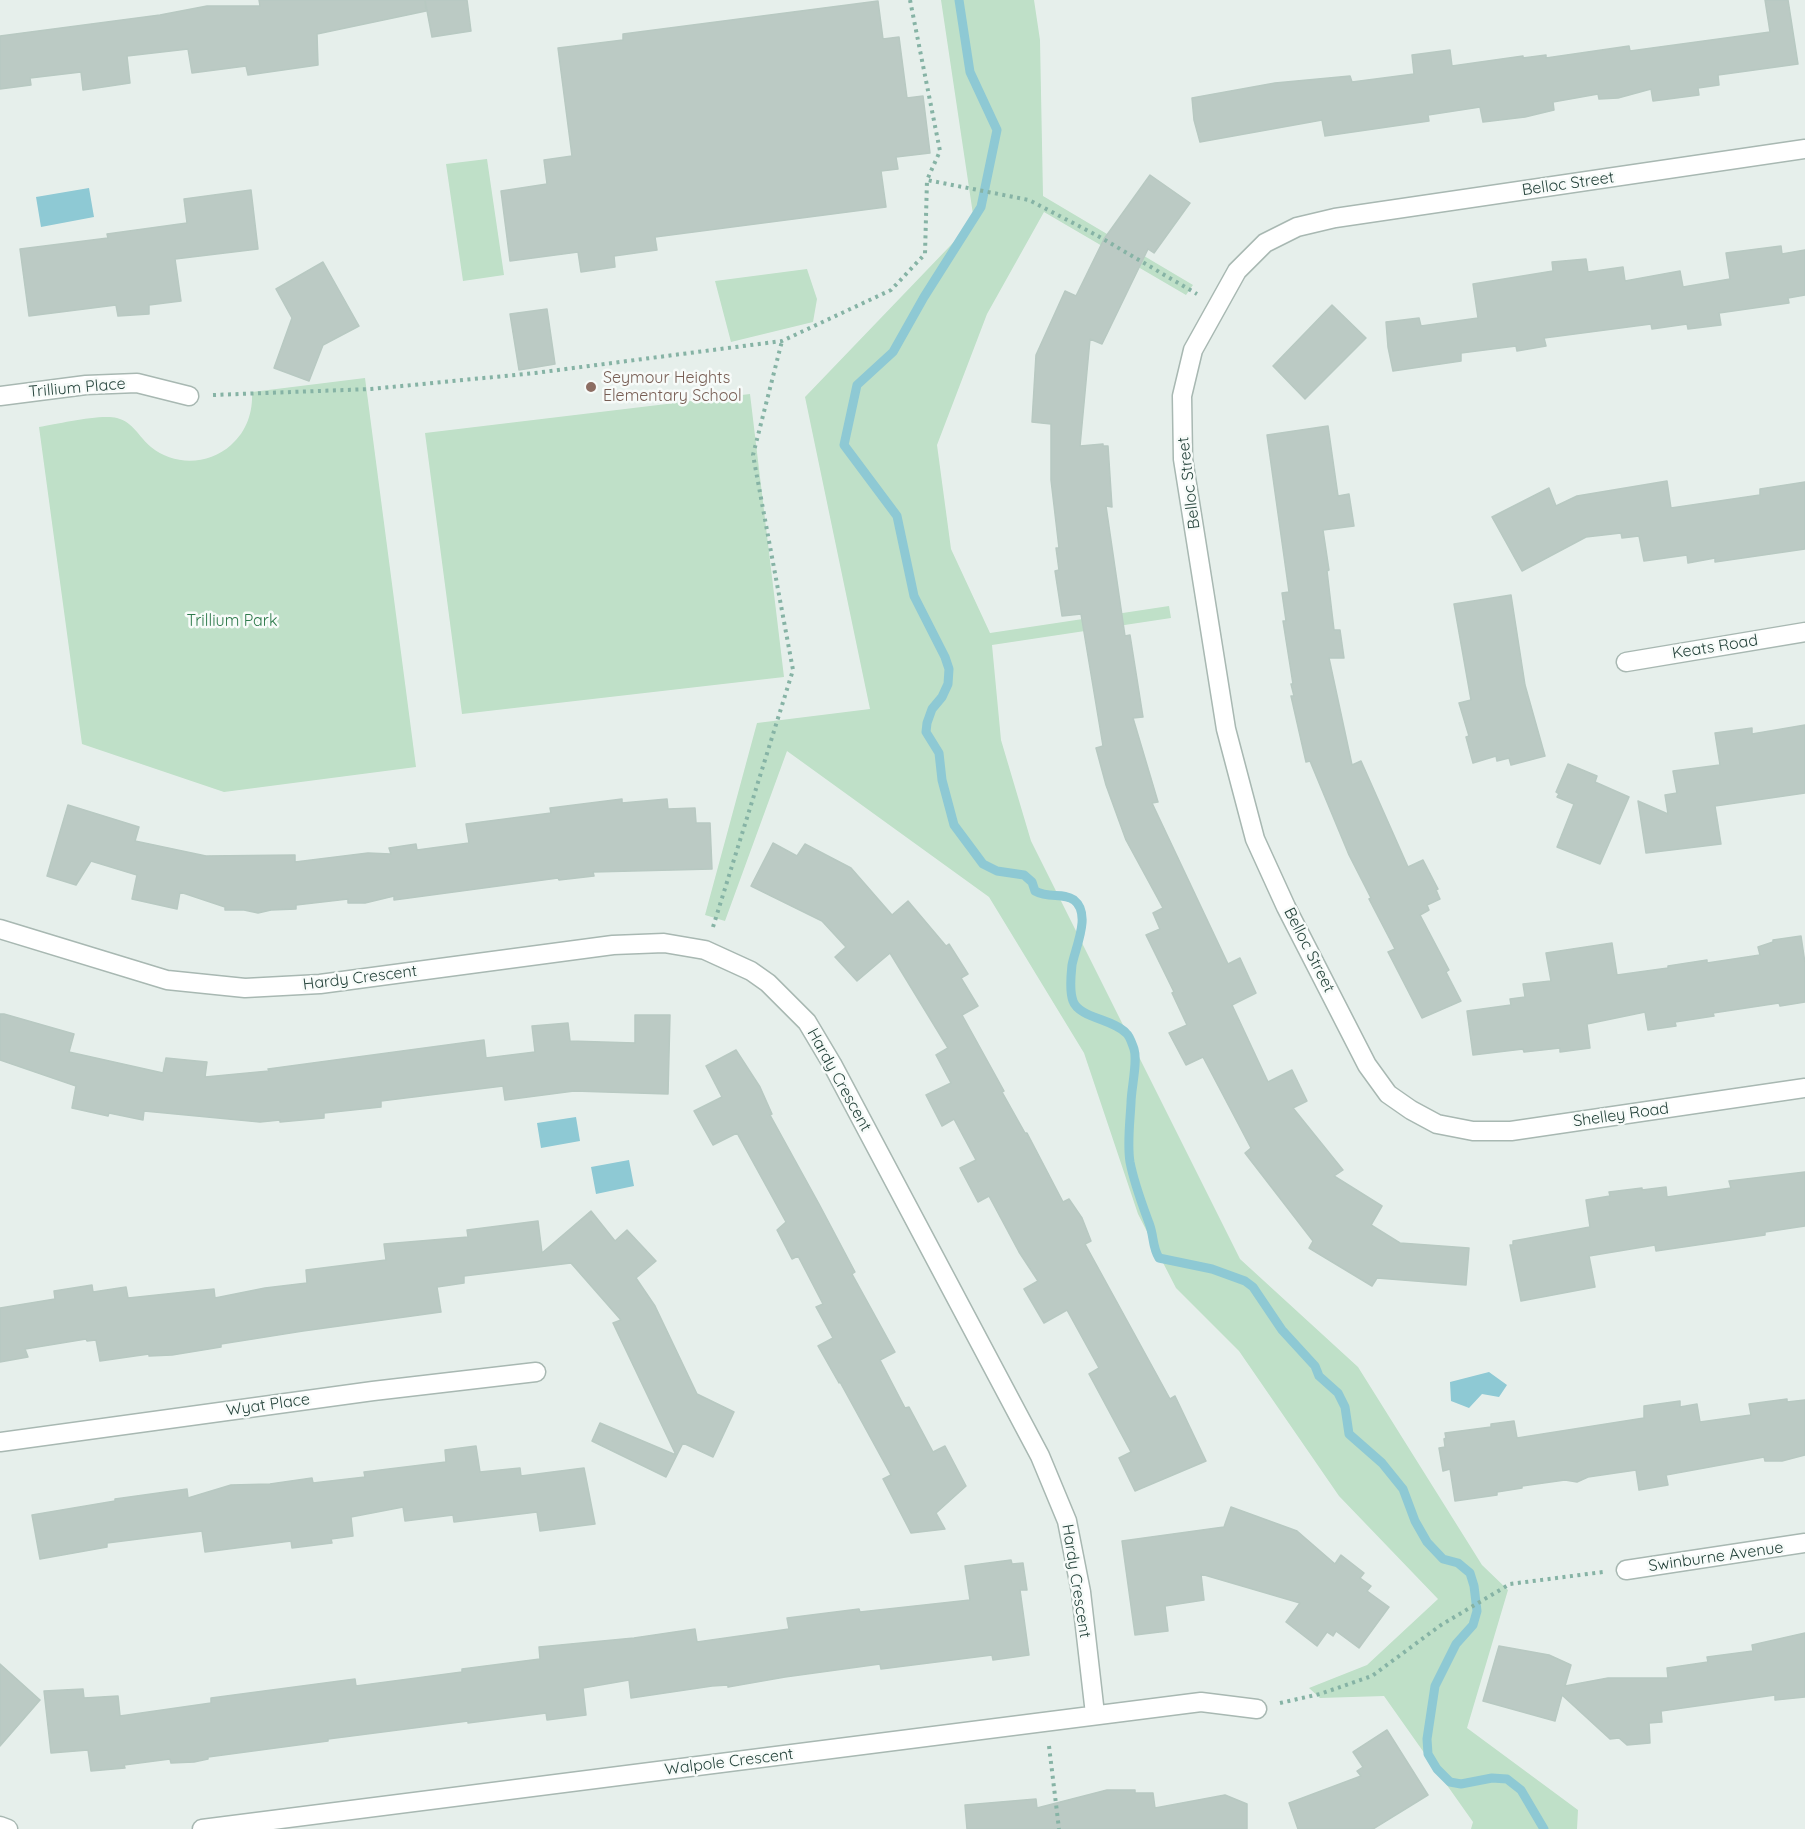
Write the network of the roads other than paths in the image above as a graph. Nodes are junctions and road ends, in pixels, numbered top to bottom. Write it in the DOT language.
graph roads {
  1 [pos="1805,149"];
  2 [pos="0,396"];
  3 [pos="189,396"];
  4 [pos="1805,632"];
  5 [pos="1626,662"];
  6 [pos="0,929"];
  7 [pos="1805,1088"];
  8 [pos="1437,1124"];
  9 [pos="536,1372"];
  10 [pos="0,1443"];
  11 [pos="1805,1544"];
  12 [pos="1626,1570"];
  13 [pos="1257,1709"];
  14 [pos="1095,1714"];
  15 [pos="0,1826"];
  16 [pos="8,1829"];
  17 [pos="201,1829"];
  1 -- 8 [label="street, Belloc Street"];
  2 -- 3 [label="street, Trillium Place"];
  4 -- 5 [label="street, Keats Road"];
  6 -- 14 [label="street, Hardy Crescent"];
  7 -- 8 [label="street, Shelley Road"];
  9 -- 10 [label="street, Wyat Place"];
  11 -- 12 [label="street, Swinburne Avenue"];
  13 -- 14 [label="street, Walpole Crescent"];
  14 -- 17 [label="street, Walpole Crescent"];
  15 -- 16 [label="street"];
}
